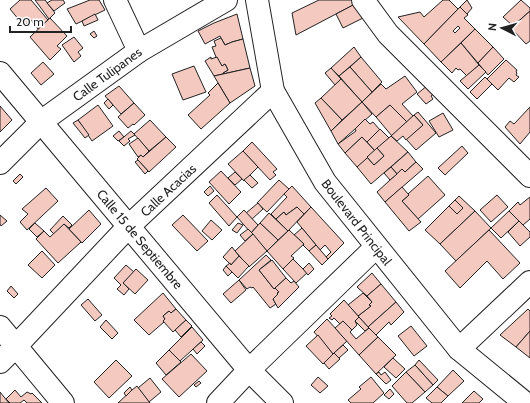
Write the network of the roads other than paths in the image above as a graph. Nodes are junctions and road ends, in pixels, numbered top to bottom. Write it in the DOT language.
graph roads {
  1 [pos="115,0"];
  2 [pos="226,0"];
  3 [pos="257,0"];
  4 [pos="363,0"];
  5 [pos="139,50"];
  6 [pos="0,73"];
  7 [pos="273,91"];
  8 [pos="42,121"];
  9 [pos="0,163"];
  10 [pos="530,176"];
  11 [pos="129,226"];
  12 [pos="376,247"];
  13 [pos="530,282"];
  14 [pos="0,327"];
  15 [pos="16,346"];
  16 [pos="459,350"];
  17 [pos="0,362"];
  18 [pos="249,370"];
  19 [pos="63,403"];
  20 [pos="218,403"];
  21 [pos="282,403"];
  22 [pos="525,403"];
  1 -- 5 [label="street"];
  2 -- 5 [label="street, Calle Tulipanes"];
  3 -- 7 [label="street, Boulevard Principal"];
  4 -- 10 [label="street"];
  5 -- 8 [label="street, Calle Tulipanes"];
  6 -- 8 [label="street, Calle 15 de Septiembre"];
  7 -- 11 [label="street, Calle Acacias"];
  7 -- 12 [label="street, Boulevard Principal"];
  8 -- 9 [label="street, Calle Tulipanes"];
  8 -- 11 [label="street, Calle 15 de Septiembre"];
  11 -- 15 [label="street, Calle Acacias"];
  11 -- 18 [label="street, Calle 15 de Septiembre"];
  12 -- 16 [label="street, Boulevard Principal"];
  12 -- 18 [label="street"];
  13 -- 16 [label="street"];
  14 -- 15 [label="street"];
  15 -- 17 [label="street, Calle Acacias"];
  15 -- 19 [label="street"];
  16 -- 22 [label="street, Boulevard Principal"];
  18 -- 20 [label="street"];
  18 -- 21 [label="street, Calle 15 de Septiembre"];
}
